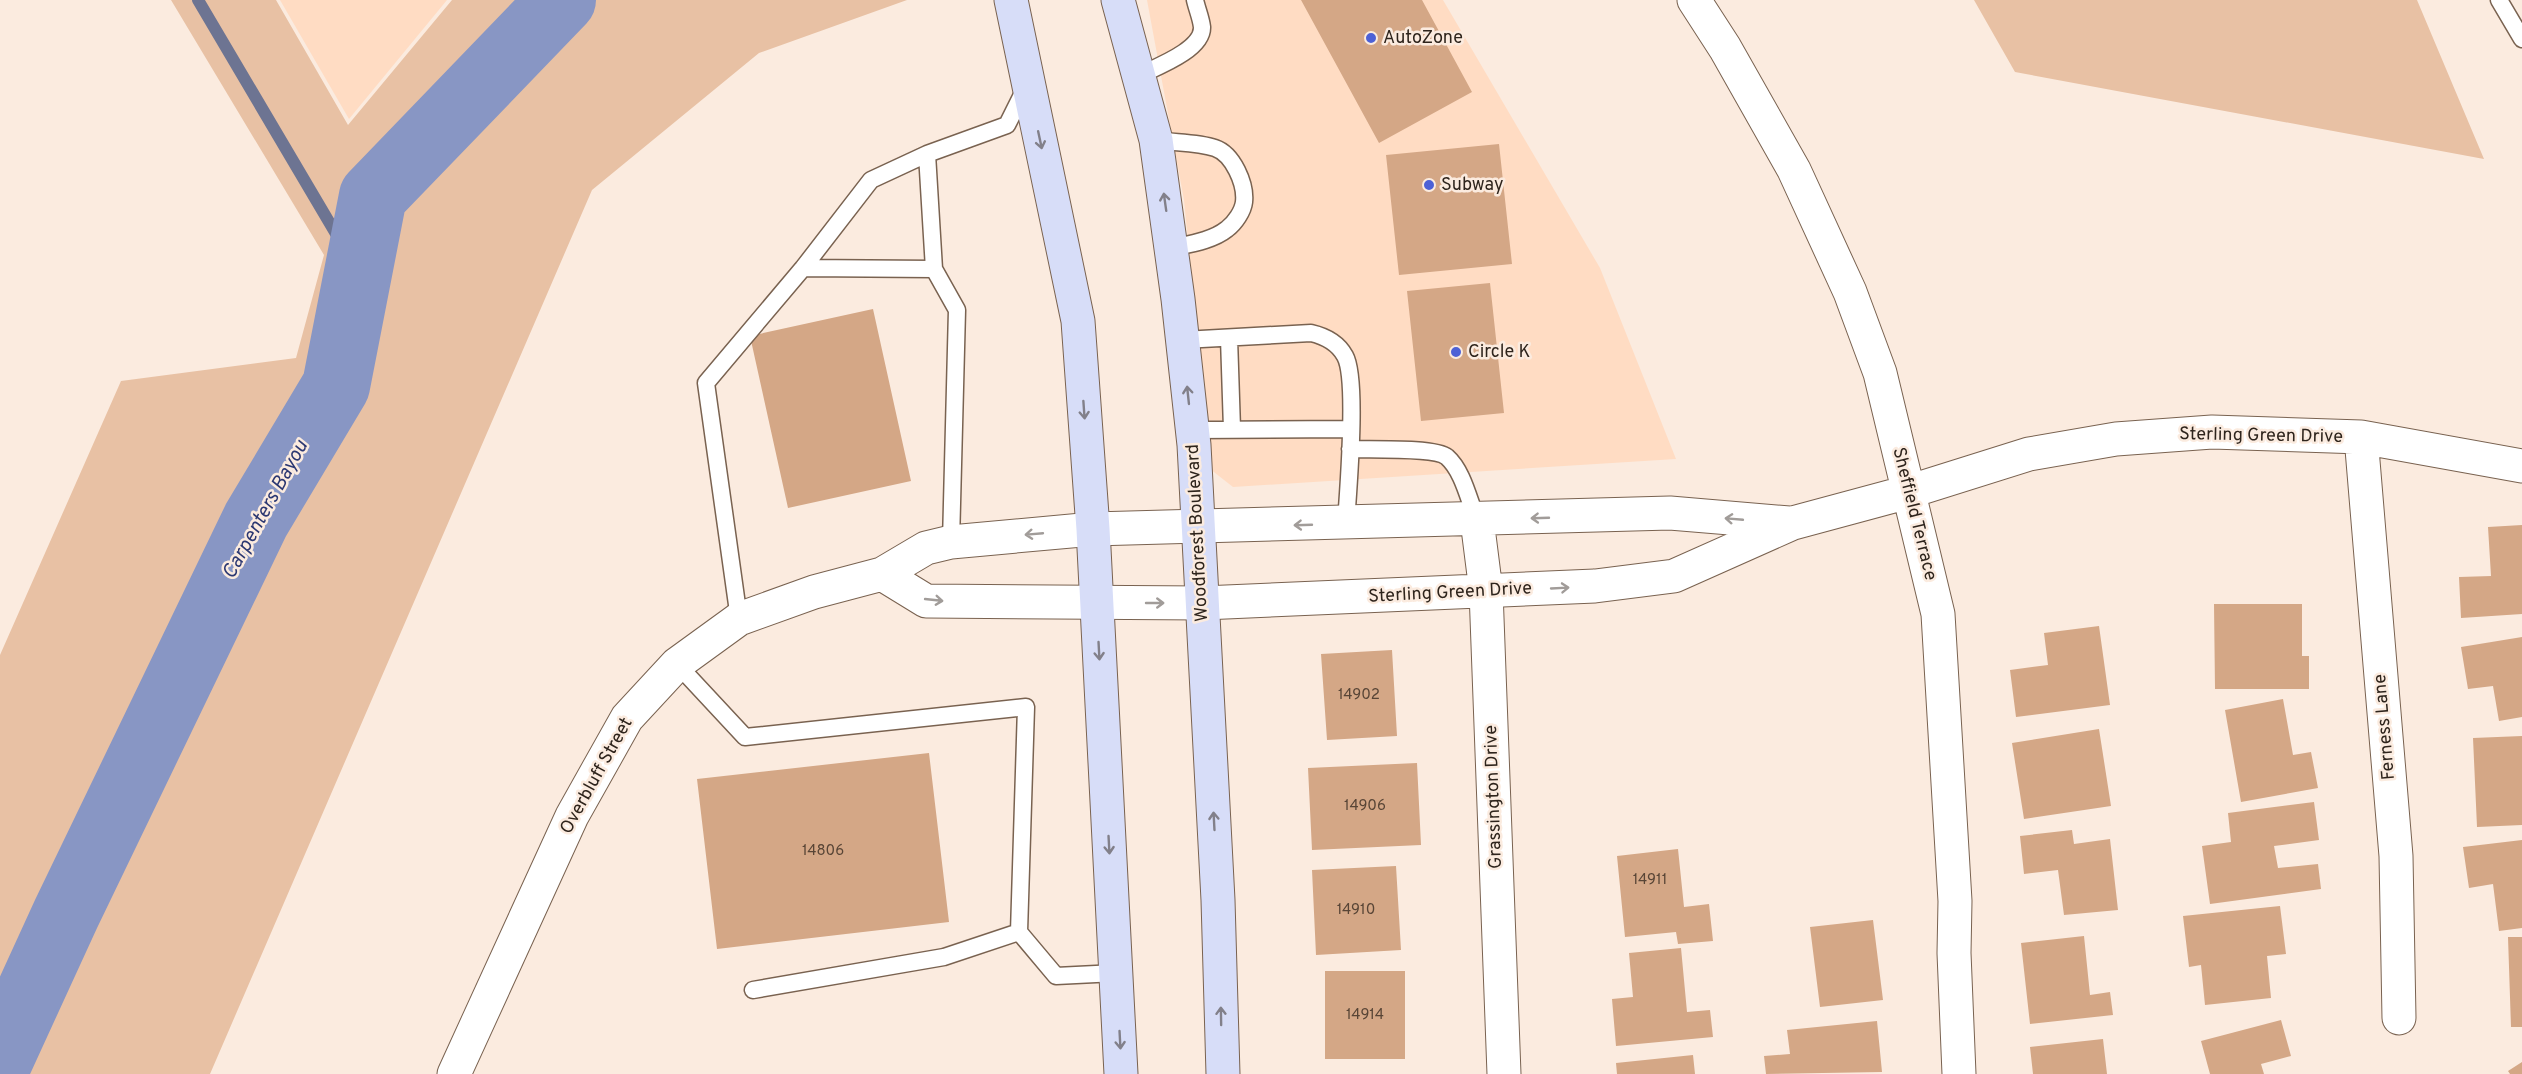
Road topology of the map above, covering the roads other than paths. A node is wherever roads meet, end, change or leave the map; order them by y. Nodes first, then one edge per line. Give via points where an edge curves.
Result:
1 (1011, 0) edge
2 (1118, 0) edge
3 (1195, 0) edge
4 (1694, 0) edge
5 (2499, 0) edge
6 (2522, 39) edge
7 (1138, 76) junction
8 (1028, 84) junction
9 (1156, 140) junction
10 (927, 154) junction
11 (1171, 248) junction
12 (803, 268) junction
13 (934, 270) junction
14 (1229, 338) junction
15 (1183, 340) junction
16 (1232, 429) junction
17 (1351, 429) junction
18 (1192, 430) junction
19 (2361, 437) junction
20 (1350, 449) junction
21 (2522, 466) edge
22 (1908, 492) junction
23 (1477, 520) junction
24 (1347, 523) junction
25 (1792, 523) junction
26 (1198, 528) junction
27 (1093, 529) junction
28 (951, 542) junction
29 (882, 574) junction
30 (1486, 591) junction
31 (1096, 603) junction
32 (1203, 603) junction
33 (738, 619) junction
34 (677, 664) junction
35 (1019, 932) junction
36 (1116, 972) junction
37 (753, 990) dead end
38 (2399, 1018) dead end
39 (454, 1074) edge
40 (1122, 1074) edge
41 (1222, 1074) edge
42 (1504, 1074) edge
43 (1959, 1074) edge

1 - 8 main road
2 - 7 main road, Woodforest Boulevard
3 - 7 lane via 1202,28 1200,40
4 - 22 street, Sheffield Terrace via 1794,170 1850,292 1880,373
5 - 6 lane
7 - 9 main road, Woodforest Boulevard
8 - 10 lane via 1007,126
8 -> 27 main road via 1078,321
11 -> 9 main road, Woodforest Boulevard
9 - 11 lane via 1215,148 1226,154 1242,186 1244,202 1227,229
10 - 12 lane via 871,180
10 - 13 lane
11 - 15 main road, Woodforest Boulevard
12 - 13 lane
12 - 33 lane via 706,383
13 - 28 lane via 957,310
14 - 15 lane
14 - 16 lane
14 - 17 lane via 1311,333 1335,345 1345,356 1349,371
18 -> 15 main road, Woodforest Boulevard
16 - 17 lane
16 - 18 lane
17 - 20 lane
18 - 26 main road, Woodforest Boulevard
19 - 21 street, Sterling Green Drive
19 - 22 street, Sterling Green Drive via 2212,432 2116,439 2029,454
19 - 38 street, Ferness Lane via 2396,856
20 - 23 lane via 1431,451 1447,456 1458,471
20 - 24 lane
22 - 25 street, Sterling Green Drive
22 - 43 street, Sheffield Terrace via 1938,614 1955,901
23 - 24 street, Sterling Green Drive
25 -> 23 street, Sterling Green Drive via 1670,513
23 - 30 street, Grassington Drive
24 -> 26 street, Sterling Green Drive
30 -> 25 street, Sterling Green Drive via 1595,586 1674,576
26 - 27 street, Sterling Green Drive
26 - 32 main road, Woodforest Boulevard
27 -> 28 street, Overbluff Street
27 - 31 main road
28 - 29 street, Overbluff Street via 926,548
29 -> 31 street via 926,601
29 - 33 street, Overbluff Street via 814,592
30 - 32 street, Sterling Green Drive
30 - 42 street, Grassington Drive
31 -> 32 street, Sterling Green Drive
31 -> 36 main road
41 -> 32 main road, Woodforest Boulevard via 1218,900
33 - 34 street, Overbluff Street
34 - 35 lane via 746,737 1026,706
34 - 39 street, Overbluff Street via 627,718 572,816
35 - 36 lane via 1056,976
35 - 37 lane via 944,957
36 -> 40 main road

